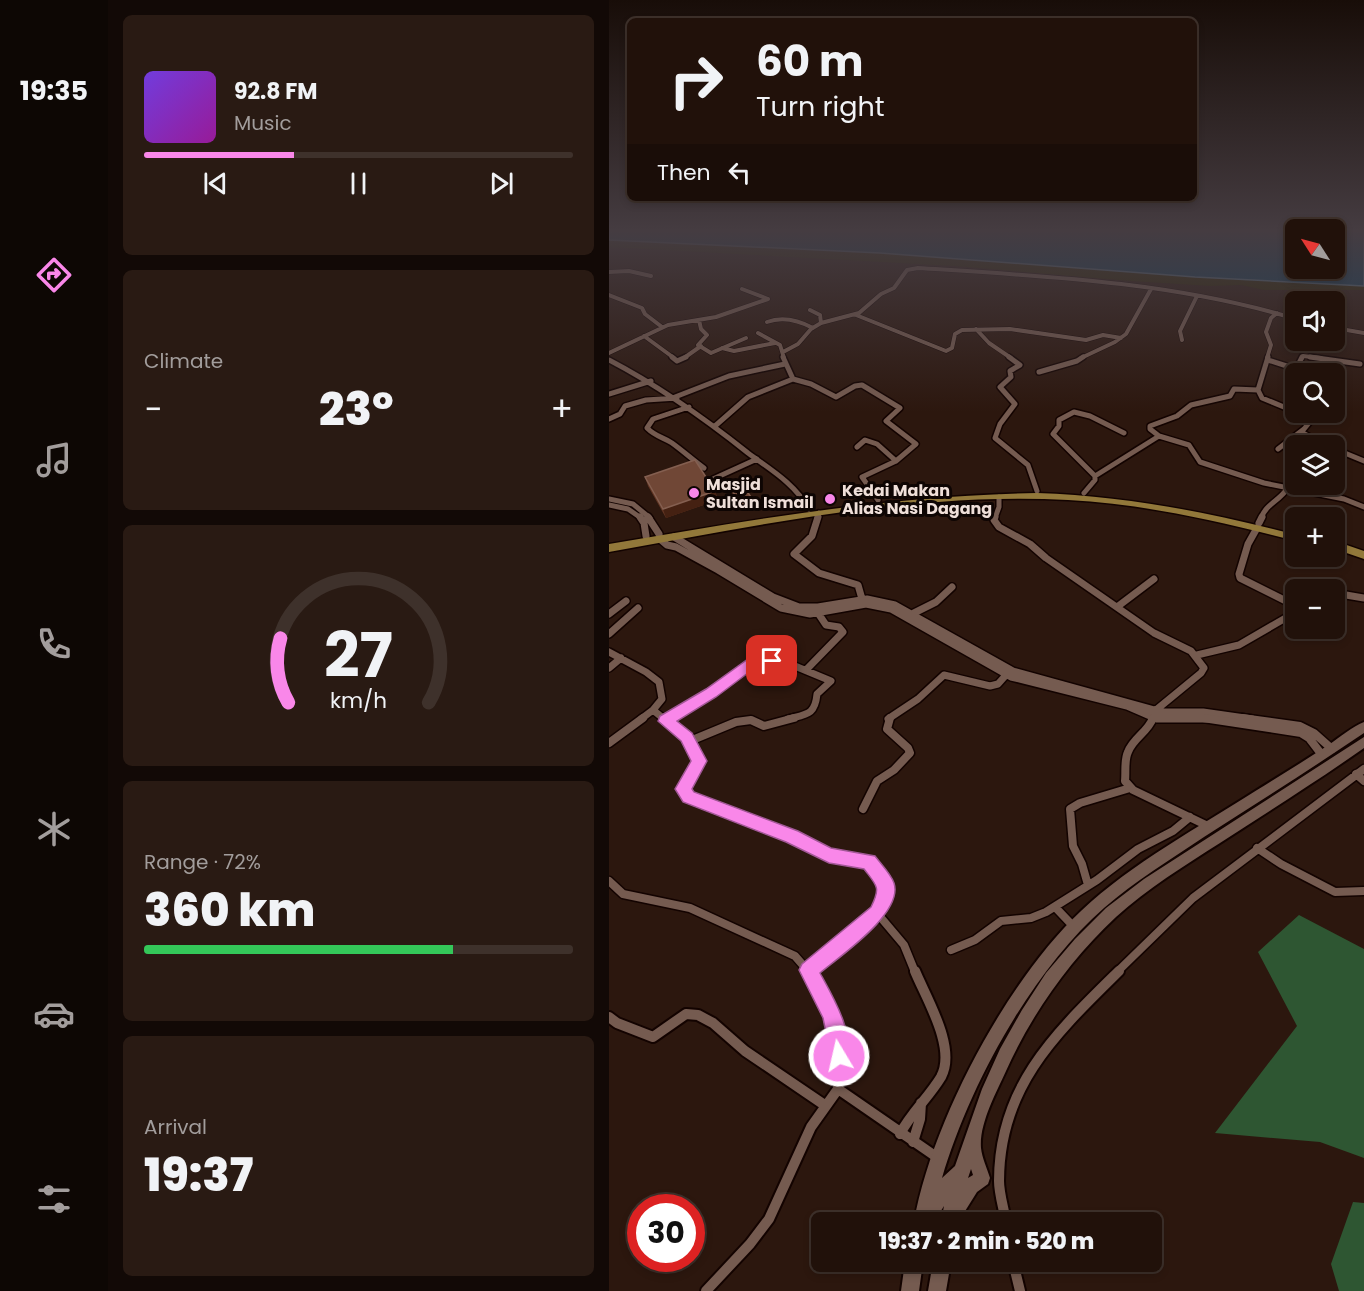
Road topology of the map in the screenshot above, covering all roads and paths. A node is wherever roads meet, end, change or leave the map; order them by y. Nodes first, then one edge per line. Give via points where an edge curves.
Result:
1 (748, 291) edge
2 (887, 291) edge
3 (1150, 291) edge
4 (1166, 291) edge
5 (609, 295) edge
6 (1197, 296) junction
7 (810, 310) dead end
8 (1277, 312) junction
9 (856, 315) junction
10 (1285, 315) edge
11 (699, 320) junction
12 (767, 322) dead end
13 (821, 323) junction
14 (662, 327) junction
15 (813, 328) junction
16 (976, 329) junction
17 (997, 329) junction
18 (1345, 330) edge
19 (758, 333) dead end
20 (1364, 333) edge
21 (644, 336) junction
22 (984, 337) junction
23 (746, 338) dead end
24 (1121, 338) junction
25 (1182, 340) dead end
26 (777, 343) junction
27 (701, 346) junction
28 (723, 348) junction
29 (609, 352) edge
30 (783, 352) junction
31 (609, 360) edge
32 (1268, 360) junction
33 (785, 364) junction
34 (1360, 364) dead end
35 (1039, 372) dead end
36 (793, 379) junction
37 (651, 381) junction
38 (1259, 390) junction
39 (609, 394) edge
40 (675, 396) junction
41 (690, 407) junction
42 (1285, 407) edge
43 (609, 419) edge
44 (1309, 423) edge
45 (715, 426) junction
46 (1124, 432) dead end
47 (1301, 432) junction
48 (1306, 435) edge
49 (1159, 436) junction
50 (857, 447) dead end
51 (1278, 449) dead end
52 (1345, 453) edge
53 (757, 459) junction
54 (896, 461) junction
55 (1364, 461) edge
56 (704, 468) dead end
57 (1095, 476) junction
58 (713, 479) dead end
59 (1285, 488) edge
60 (1037, 491) junction
61 (1285, 492) edge
62 (1085, 493) junction
63 (1321, 495) edge
64 (999, 497) junction
65 (609, 500) edge
66 (878, 500) junction
67 (609, 505) edge
68 (1364, 507) edge
69 (814, 511) junction
70 (1258, 525) junction
71 (1285, 531) edge
72 (1285, 534) edge
73 (646, 536) junction
74 (660, 536) junction
75 (675, 537) junction
76 (609, 542) edge
77 (609, 548) edge
78 (1345, 548) edge
79 (1345, 553) edge
80 (1364, 555) edge
81 (1364, 560) edge
82 (1154, 579) dead end
83 (952, 587) dead end
84 (1345, 595) edge
85 (1364, 598) edge
86 (862, 599) junction
87 (1125, 599) junction
88 (1107, 600) junction
89 (1285, 600) edge
90 (626, 601) dead end
91 (1117, 607) junction
92 (638, 608) dead end
93 (818, 613) junction
94 (609, 614) edge
95 (912, 614) junction
96 (1285, 618) edge
97 (609, 634) edge
98 (609, 652) edge
99 (1197, 655) junction
100 (621, 658) junction
101 (609, 668) edge
102 (806, 670) junction
103 (1007, 675) junction
104 (653, 710) junction
105 (1154, 714) junction
106 (666, 721) junction
107 (1364, 727) edge
108 (690, 741) junction
109 (1364, 742) edge
110 (609, 743) edge
111 (1327, 752) junction
112 (1360, 772) edge
113 (1364, 781) edge
114 (1130, 788) junction
115 (863, 808) dead end
116 (1189, 817) junction
117 (1210, 827) junction
118 (1257, 848) junction
119 (609, 881) edge
120 (1088, 885) junction
121 (1364, 891) edge
122 (1055, 906) junction
123 (877, 913) junction
124 (1074, 927) junction
125 (951, 950) dead end
126 (808, 970) junction
127 (609, 1017) edge
128 (838, 1089) junction
129 (921, 1103) junction
130 (826, 1106) junction
131 (900, 1134) junction
132 (972, 1136) junction
133 (913, 1142) junction
134 (938, 1158) junction
135 (960, 1172) junction
136 (982, 1178) junction
137 (999, 1183) junction
138 (925, 1212) edge
139 (932, 1212) edge
140 (951, 1212) edge
141 (955, 1212) edge
142 (1004, 1212) edge
143 (913, 1272) edge
144 (940, 1272) edge
145 (1016, 1272) edge
146 (706, 1291) edge
147 (910, 1291) edge
148 (937, 1291) edge
149 (1020, 1291) edge

1 - 11 street via 768,299
2 - 9 street
3 - 24 street
4 - 6 street
5 - 14 street via 642,308
6 - 8 street
6 - 25 street via 1180,331
7 - 13 street via 820,315
8 - 10 street
8 - 32 street via 1266,332 1271,343
9 - 13 street
9 - 16 street via 946,351 952,348 957,332
11 - 14 street
11 - 27 street via 707,335 698,343
12 - 15 street via 794,319
13 - 15 street
14 - 21 street
15 - 30 street
16 - 17 street
16 - 22 street
17 - 22 street
17 - 24 street via 1086,340 1103,335
18 - 20 street
19 - 26 street
21 - 27 street via 677,361
21 - 29 street
22 - 60 street via 1020,365 1010,371 1010,378 1000,387 1015,404 995,438 1031,468
23 - 28 street
24 - 35 street via 1077,361
26 - 28 street via 734,351
26 - 30 street
27 - 28 street via 711,353
30 - 33 street
31 - 37 street
32 - 34 street via 1296,369 1303,356
32 - 38 street
33 - 36 street
33 - 40 street via 760,368
36 - 45 street via 748,397
36 - 54 street via 834,397 862,386 900,408 886,421 916,444
37 - 39 street
37 - 40 street
38 - 42 street via 1262,398
38 - 49 street via 1236,388 1228,397 1191,405 1177,416 1150,426
40 - 41 street
40 - 43 street via 624,406 620,414
41 - 45 street
41 - 56 street via 653,419 647,428 656,438 672,443
44 - 47 street
45 - 53 street
46 - 57 street via 1091,416 1072,412 1059,420 1053,434
47 - 48 street
47 - 51 street
49 - 57 street
49 - 59 street via 1189,444 1202,464
50 - 54 street via 865,440 875,443
52 - 55 street
53 - 58 street
53 - 69 street via 801,493
54 - 66 street via 862,477
57 - 62 street
60 - 62 highway
60 - 66 highway
61 - 70 street via 1265,508
62 - 70 highway via 1183,505
63 - 68 street
64 - 69 highway
64 - 70 highway via 1065,497 1151,505
64 - 88 street via 996,524 1031,544
65 - 74 street via 624,500 647,513
66 - 69 highway
67 - 73 street via 621,506 639,516
69 - 74 highway
69 - 75 highway
69 - 86 street via 812,536 794,554 819,573 858,585
70 - 71 highway
70 - 72 highway
70 - 89 street via 1248,544 1240,578
73 - 74 highway
73 - 76 highway
74 - 75 highway
74 - 77 highway
74 - 93 street via 667,545 781,608
75 - 86 street via 773,597 799,607 818,608
78 - 80 highway
79 - 81 highway
82 - 87 street
83 - 95 street via 936,602
84 - 85 street
86 - 95 street via 895,604
87 - 88 street
87 - 91 street
88 - 91 street
90 - 94 street
91 - 99 street via 1154,633
92 - 97 street
93 - 102 street via 826,625 839,627 843,632
93 - 103 street via 866,604 891,609
95 - 105 street via 1013,671 1121,699
96 - 99 street via 1239,645
98 - 100 street
99 - 105 street via 1203,664 1201,673
100 - 101 street
100 - 104 street via 659,682 662,699
102 - 106 street via 781,662 753,662
102 - 108 street via 831,681 817,694 816,706 810,713 764,726 745,721
103 - 105 street
103 - 115 street via 990,686 944,675 888,719 887,729 910,753 877,781
104 - 106 street
104 - 110 street
105 - 111 street via 1301,733
105 - 114 street via 1149,728 1127,753 1125,781
106 - 108 street
107 - 111 main road
108 - 123 street via 699,761 683,789 688,797 829,855 874,865 888,889
109 - 132 main road via 1154,878 1090,934 1051,980 1010,1046
111 - 117 main road
112 - 113 street
112 - 118 street
114 - 116 street
114 - 120 street via 1070,809 1073,846
116 - 117 street
116 - 120 street
117 - 124 main road via 1116,890
118 - 121 street via 1335,892
118 - 137 street via 1185,905 1085,1004 1038,1057 1009,1110
119 - 126 street via 631,897 690,908 722,921 795,956
120 - 122 street
122 - 124 street
122 - 125 street via 1031,918 1001,921 975,940
123 - 126 street
123 - 129 street via 904,945 943,1031 942,1075
124 - 134 main road via 1026,988 982,1060
126 - 128 street via 833,1016 841,1066
127 - 130 street via 653,1036 686,1014 698,1015
128 - 130 street
128 - 131 street
129 - 131 street
129 - 133 street
130 - 146 street via 811,1127 769,1219
131 - 133 street
132 - 135 main road
132 - 136 main road
133 - 134 street
134 - 138 main road
135 - 136 street
135 - 139 main road via 943,1190
135 - 140 main road
136 - 137 street
136 - 141 main road via 971,1185
137 - 142 street
143 - 147 main road
144 - 148 main road
145 - 149 street

